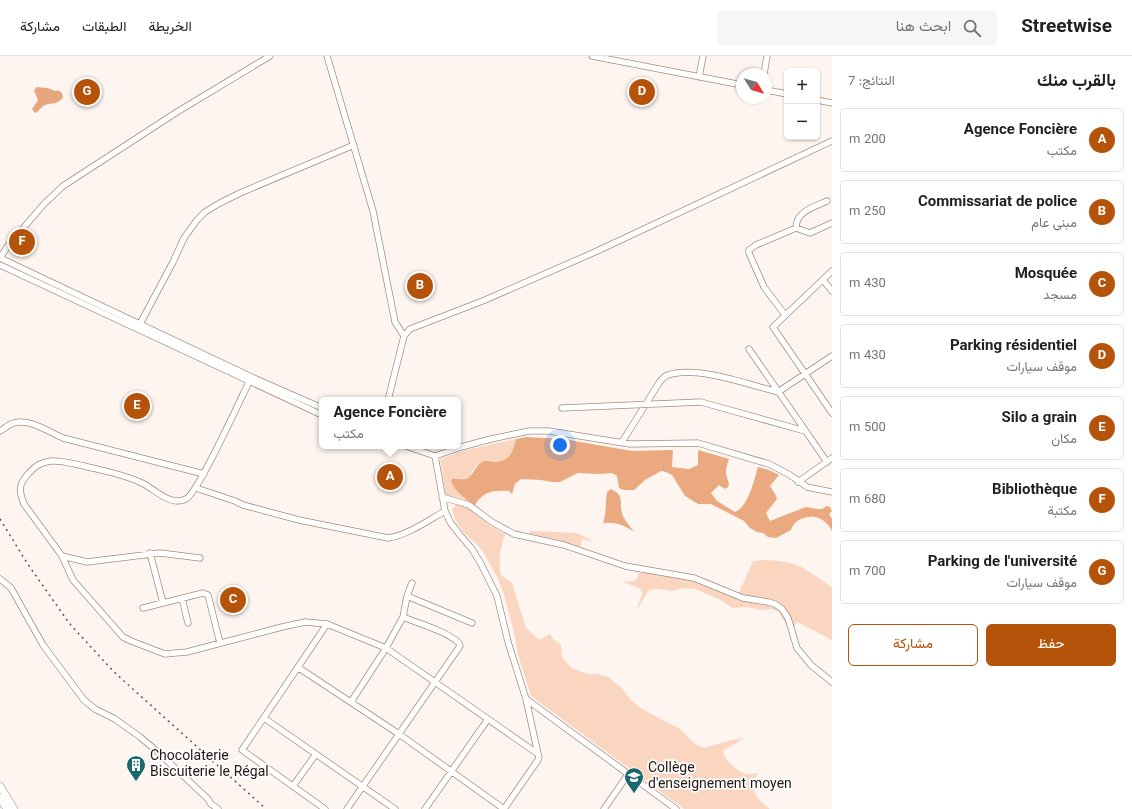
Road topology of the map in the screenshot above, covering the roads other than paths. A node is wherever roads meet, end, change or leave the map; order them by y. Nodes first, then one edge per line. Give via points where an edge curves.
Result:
1 (270, 56) edge
2 (327, 56) edge
3 (592, 56) edge
4 (703, 56) edge
5 (767, 56) edge
6 (765, 68) edge
7 (699, 77) junction
8 (736, 84) edge
9 (772, 91) edge
10 (784, 93) edge
11 (820, 101) edge
12 (832, 103) edge
13 (832, 141) edge
14 (354, 145) junction
15 (827, 201) dead end
16 (832, 223) edge
17 (796, 228) junction
18 (0, 258) edge
19 (0, 265) edge
20 (832, 271) edge
21 (823, 280) junction
22 (832, 291) edge
23 (785, 315) junction
24 (140, 324) junction
25 (404, 336) junction
26 (749, 349) dead end
27 (832, 356) edge
28 (806, 373) junction
29 (249, 382) junction
30 (778, 392) junction
31 (389, 397) edge
32 (646, 405) junction
33 (319, 407) edge
34 (562, 408) dead end
35 (832, 413) edge
36 (319, 414) edge
37 (0, 431) edge
38 (805, 431) junction
39 (622, 442) junction
40 (461, 447) edge
41 (415, 449) edge
42 (454, 449) edge
43 (435, 456) junction
44 (829, 460) edge
45 (204, 474) junction
46 (798, 482) junction
47 (196, 488) junction
48 (832, 492) edge
49 (442, 497) junction
50 (445, 511) junction
51 (150, 553) junction
52 (62, 556) junction
53 (200, 558) dead end
54 (0, 579) edge
55 (412, 583) dead end
56 (406, 596) junction
57 (182, 598) junction
58 (163, 603) junction
59 (143, 608) dead end
60 (403, 617) junction
61 (188, 623) dead end
62 (472, 623) dead end
63 (328, 624) junction
64 (220, 642) junction
65 (386, 648) junction
66 (299, 668) junction
67 (435, 681) junction
68 (832, 682) edge
69 (526, 699) junction
70 (351, 702) junction
71 (264, 718) junction
72 (488, 719) junction
73 (399, 734) junction
74 (316, 754) junction
75 (538, 754) junction
76 (452, 771) junction
77 (629, 773) junction
78 (0, 786) edge
79 (293, 786) junction
80 (362, 786) junction
81 (0, 798) edge
82 (7, 809) edge
83 (14, 809) edge
84 (218, 809) edge
85 (325, 809) edge
86 (346, 809) edge
87 (395, 809) edge
88 (425, 809) edge
89 (504, 809) edge
90 (604, 809) edge
91 (676, 809) edge

1 - 18 street via 177,112 63,186 44,204
2 - 14 street
3 - 7 street
4 - 7 street
5 - 6 street
7 - 8 street
9 - 10 street
11 - 12 street
13 - 25 street via 582,258 486,300 417,326
14 - 24 street via 240,193 205,212 184,238 174,262
14 - 25 street via 373,211 395,322
15 - 17 street via 802,213 797,220
16 - 17 street via 810,233
17 - 23 street via 749,250 764,287
18 - 24 street
19 - 29 street
20 - 21 street
21 - 22 street
21 - 23 street
23 - 28 street via 773,327
24 - 33 street
25 - 31 street
26 - 30 street
27 - 28 street
28 - 30 street
28 - 35 street
29 - 36 street
29 - 45 street
30 - 32 street via 702,373 684,373 663,377
30 - 38 street
32 - 34 street
32 - 38 street via 701,402
32 - 39 street
37 - 45 street via 13,423 31,423 63,438
38 - 44 street
39 - 40 street via 549,431 529,431
39 - 46 street via 698,443 769,464
41 - 43 street
42 - 43 street
43 - 49 street
44 - 46 street
45 - 47 street
46 - 48 street via 813,489
47 - 50 street via 243,505 299,520 388,538 408,532
47 - 52 street via 185,500 175,501 142,483 118,474 53,460 35,466 24,478 20,494 24,504
49 - 50 street
49 - 68 street via 469,505 514,534 564,545 625,566 694,578 743,598 775,604 788,618 797,648
50 - 69 street via 491,582
51 - 52 street via 87,562
51 - 53 street
51 - 58 street
52 - 64 street via 73,580 123,637 132,642 165,654 187,652
54 - 84 street via 11,588 42,645 84,700 140,737
55 - 56 street
56 - 60 street
56 - 62 street
57 - 58 street
57 - 61 street
57 - 64 street via 202,593 208,595
58 - 59 street
60 - 65 street
60 - 67 street via 445,634 459,643 460,646
63 - 64 street via 305,622
63 - 65 street
63 - 66 street
65 - 67 street
65 - 70 street
66 - 70 street
66 - 71 street
67 - 72 street
67 - 73 street
69 - 75 street
69 - 77 street
70 - 73 street
71 - 74 street
71 - 79 street via 242,750
72 - 75 street
72 - 76 street
73 - 76 street
73 - 80 street
74 - 79 street
74 - 80 street
75 - 89 street via 540,757
76 - 88 street
76 - 89 street
77 - 90 street
77 - 91 street
78 - 83 main road
79 - 85 street
80 - 86 street
80 - 87 street
81 - 82 main road

